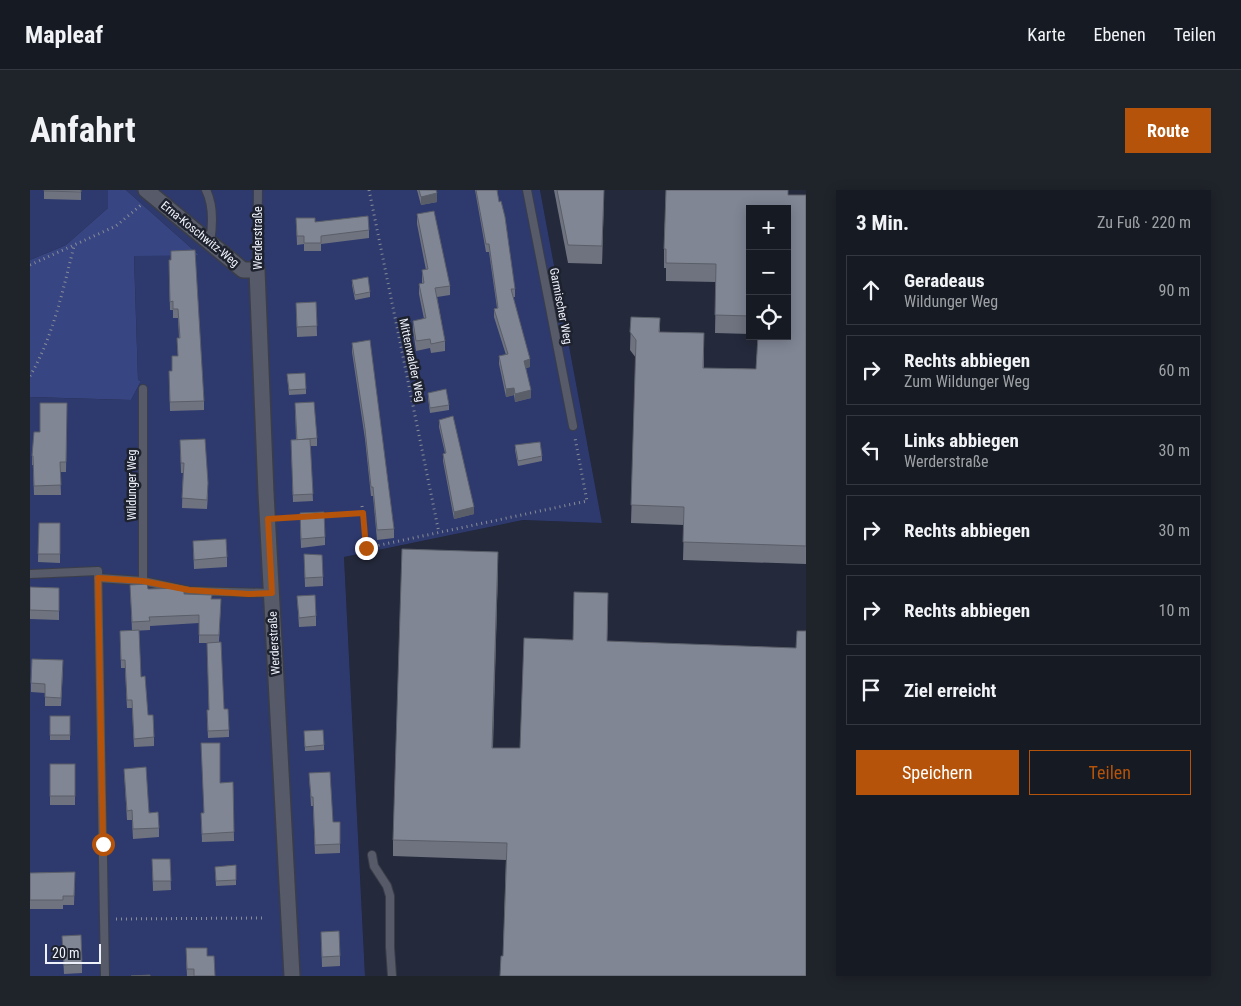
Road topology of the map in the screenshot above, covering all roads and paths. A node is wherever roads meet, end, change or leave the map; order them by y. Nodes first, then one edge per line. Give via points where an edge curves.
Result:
1 (206, 190) edge
2 (258, 190) edge
3 (368, 190) edge
4 (527, 190) edge
5 (149, 193) edge
6 (210, 242) junction
7 (74, 246) junction
8 (30, 265) edge
9 (257, 270) junction
10 (30, 376) edge
11 (143, 389) dead end
12 (573, 426) joint
13 (362, 506) dead end
14 (363, 513) junction
15 (315, 516) edge
16 (305, 517) edge
17 (268, 519) junction
18 (439, 533) junction
19 (30, 574) edge
20 (98, 575) junction
21 (143, 581) junction
22 (272, 593) junction
23 (372, 855) dead end
24 (265, 918) dead end
25 (105, 919) junction
26 (105, 976) edge
27 (292, 976) edge
28 (392, 976) edge

1 - 6 lane via 213,224
2 - 9 lane, Werderstraße
3 - 18 path, Mittenwalder Weg
4 - 12 lane, Garmischer Weg
5 - 6 street, Erna-Koschwitz-Weg
5 - 7 path via 116,226
6 - 9 street, Erna-Koschwitz-Weg via 243,270
7 - 8 path
7 - 10 path via 42,358
9 - 17 street, Werderstraße
11 - 21 lane, Wildunger Weg
12 - 18 path via 587,501
13 - 14 path
14 - 15 path
14 - 18 path via 366,548
16 - 17 path
17 - 22 street, Werderstraße
19 - 20 lane
20 - 21 lane
20 - 25 lane
21 - 22 lane via 189,590
22 - 27 street, Werderstraße
23 - 28 lane via 374,866 390,896
24 - 25 path
25 - 26 lane

